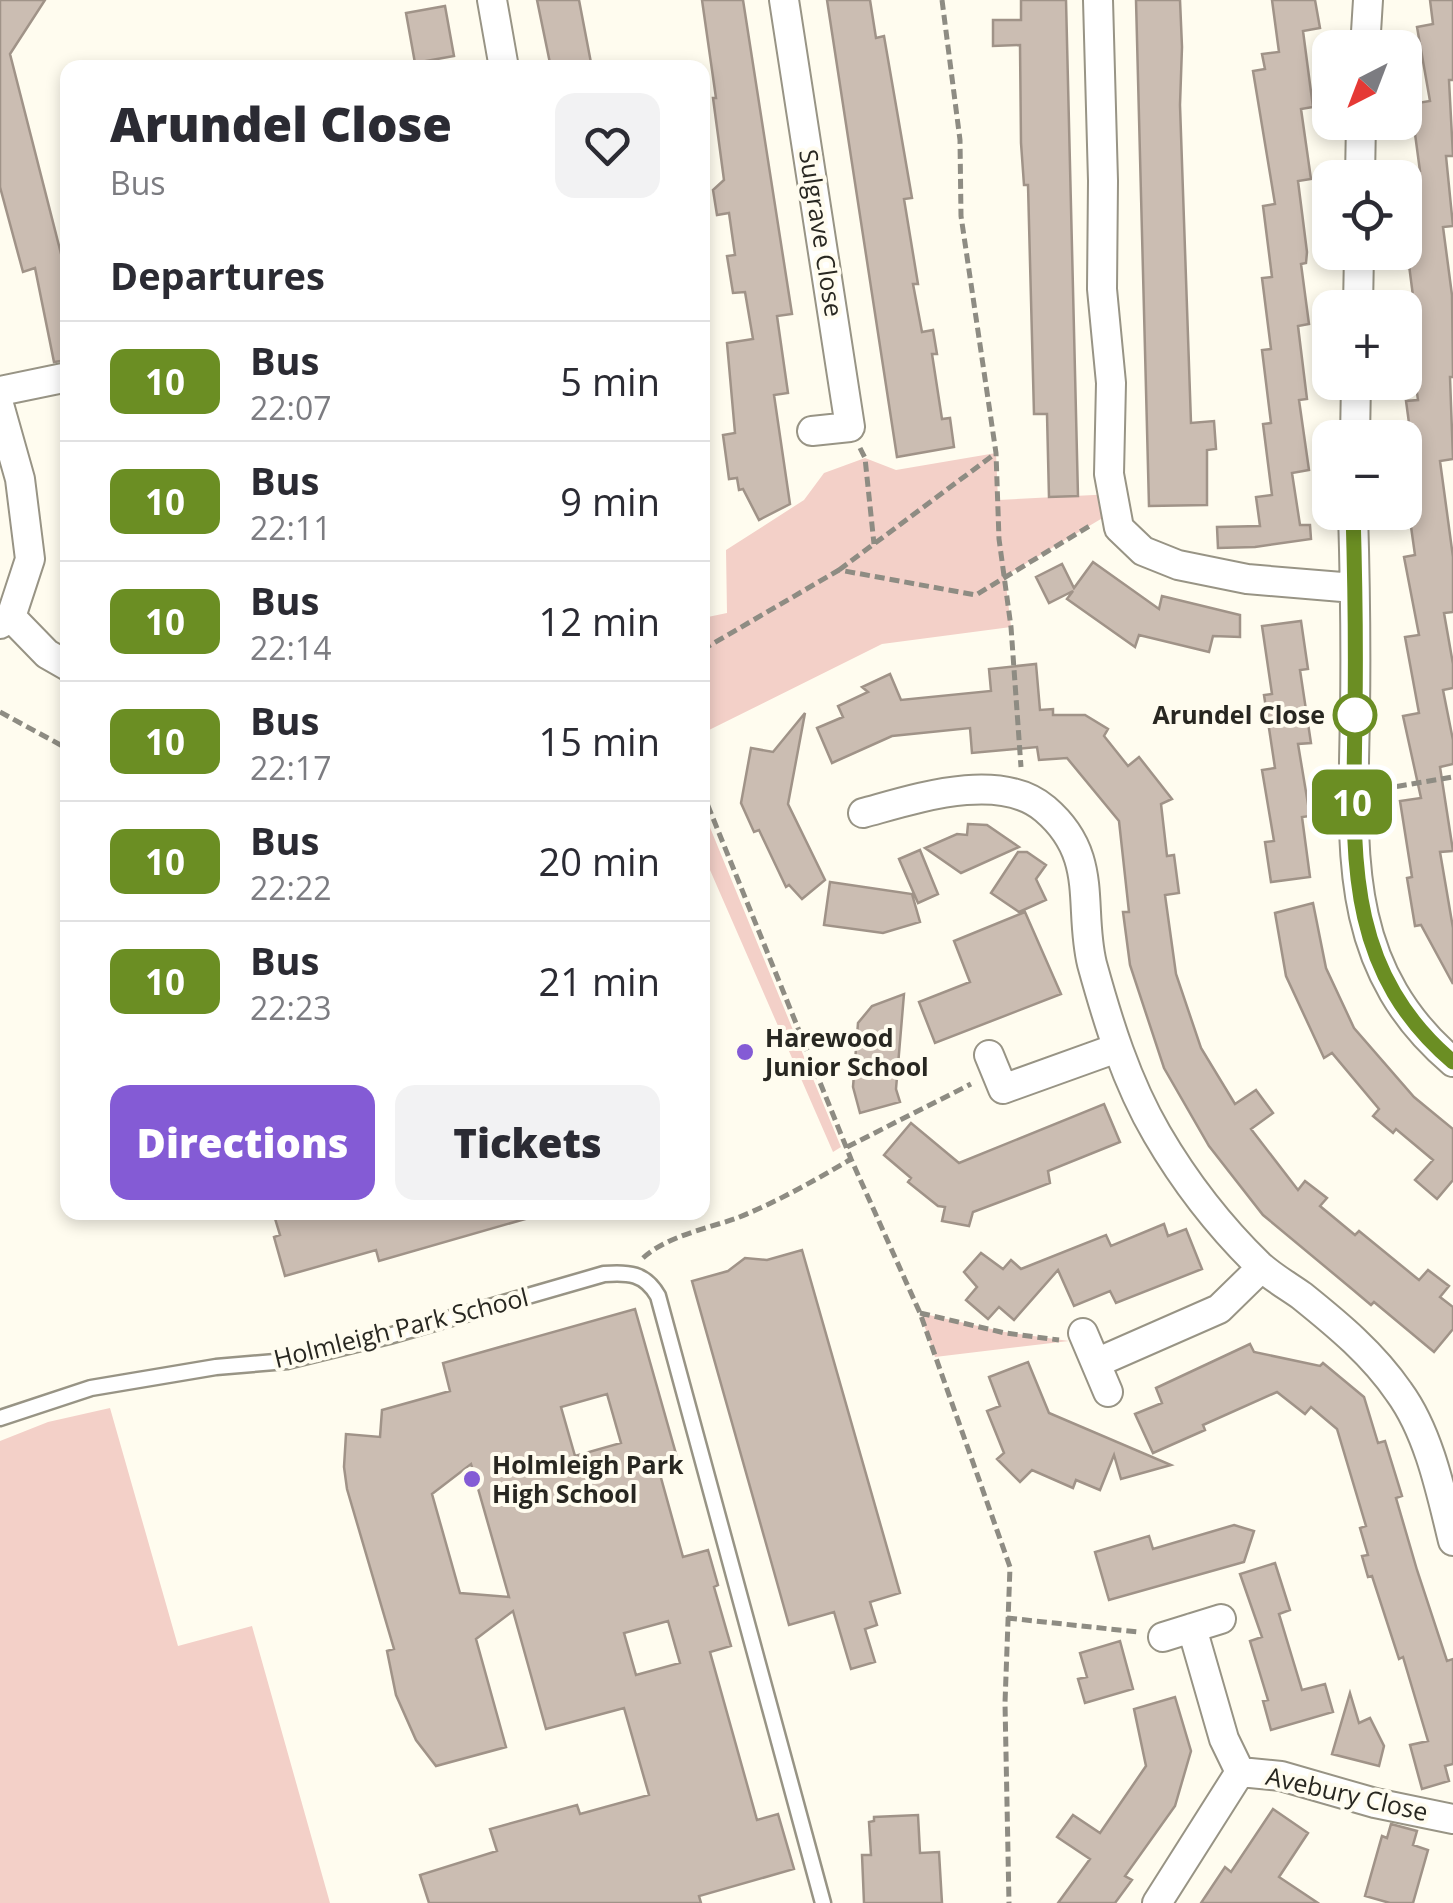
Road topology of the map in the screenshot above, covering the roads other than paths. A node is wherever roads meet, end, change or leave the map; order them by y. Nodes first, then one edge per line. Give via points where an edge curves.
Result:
1 (492, 0) edge
2 (784, 0) edge
3 (1098, 0) edge
4 (1368, 0) edge
5 (1366, 30) edge
6 (503, 60) edge
7 (60, 378) edge
8 (0, 391) edge
9 (0, 408) edge
10 (812, 431) dead end
11 (1354, 530) edge
12 (1354, 588) junction
13 (6, 620) edge
14 (60, 661) edge
15 (863, 813) dead end
16 (1116, 1048) junction
17 (1453, 1062) edge
18 (992, 1063) road end
19 (1262, 1268) junction
20 (1108, 1392) dead end
21 (0, 1418) edge
22 (1445, 1469) edge
23 (1453, 1541) edge
24 (1220, 1619) dead end
25 (1192, 1628) junction
26 (1153, 1634) road end
27 (1240, 1772) junction
28 (1453, 1820) edge
29 (823, 1903) edge
30 (1156, 1903) edge

1 - 6 street
2 - 10 street, Sulgrave Close via 850,428
3 - 12 street via 1108,474 1119,528 1143,552 1178,565
4 - 5 street
7 - 8 street
9 - 13 street via 20,479 30,559
11 - 12 street
12 - 17 street via 1353,849 1362,913 1382,975 1408,1016
13 - 14 street
15 - 16 street via 950,789 1024,794 1048,811 1074,845 1087,885 1091,958
16 - 18 street via 1003,1088
16 - 19 street via 1156,1132 1202,1204
19 - 20 street via 1219,1309 1088,1346
19 - 22 street via 1364,1347 1402,1394
21 - 29 lane, Holmleigh Park School via 91,1388 287,1360 389,1336 604,1274 641,1277 658,1296
22 - 23 street
24 - 25 street
25 - 26 street
25 - 27 street, Avebury Close
27 - 28 street, Avebury Close via 1281,1776
27 - 30 street, Avebury Close

